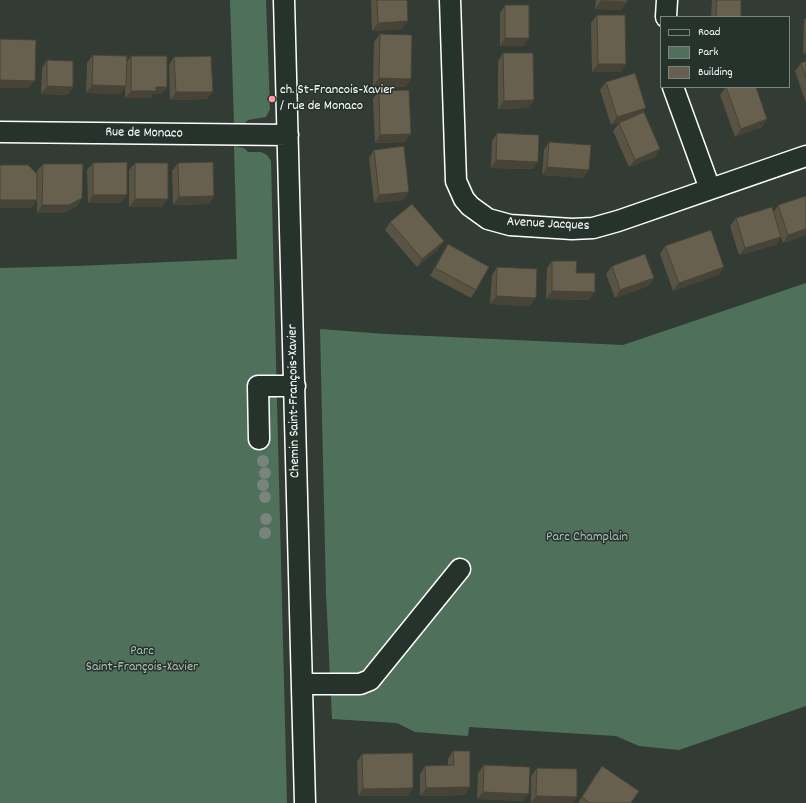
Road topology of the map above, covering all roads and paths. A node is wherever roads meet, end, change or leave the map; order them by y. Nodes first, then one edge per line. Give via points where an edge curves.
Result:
1 (284, 0) edge
2 (450, 0) edge
3 (667, 0) edge
4 (666, 16) edge
5 (673, 88) edge
6 (0, 132) edge
7 (288, 135) junction
8 (806, 156) edge
9 (710, 189) junction
10 (295, 386) junction
11 (259, 440) dead end
12 (460, 569) dead end
13 (302, 684) junction
14 (304, 803) edge

1 - 7 street, Chemin Saint-François-Xavier
2 - 9 street, Avenue Jacques via 456,181 464,199 480,214 498,223 510,225 593,228
3 - 4 street
5 - 9 street
6 - 7 street, Rue de Monaco
7 - 10 street, Chemin Saint-François-Xavier
8 - 9 street, Avenue Jacques
10 - 11 street via 258,386
10 - 13 street, Chemin Saint-François-Xavier
12 - 13 street via 370,680 360,684
13 - 14 street, Chemin Saint-François-Xavier

